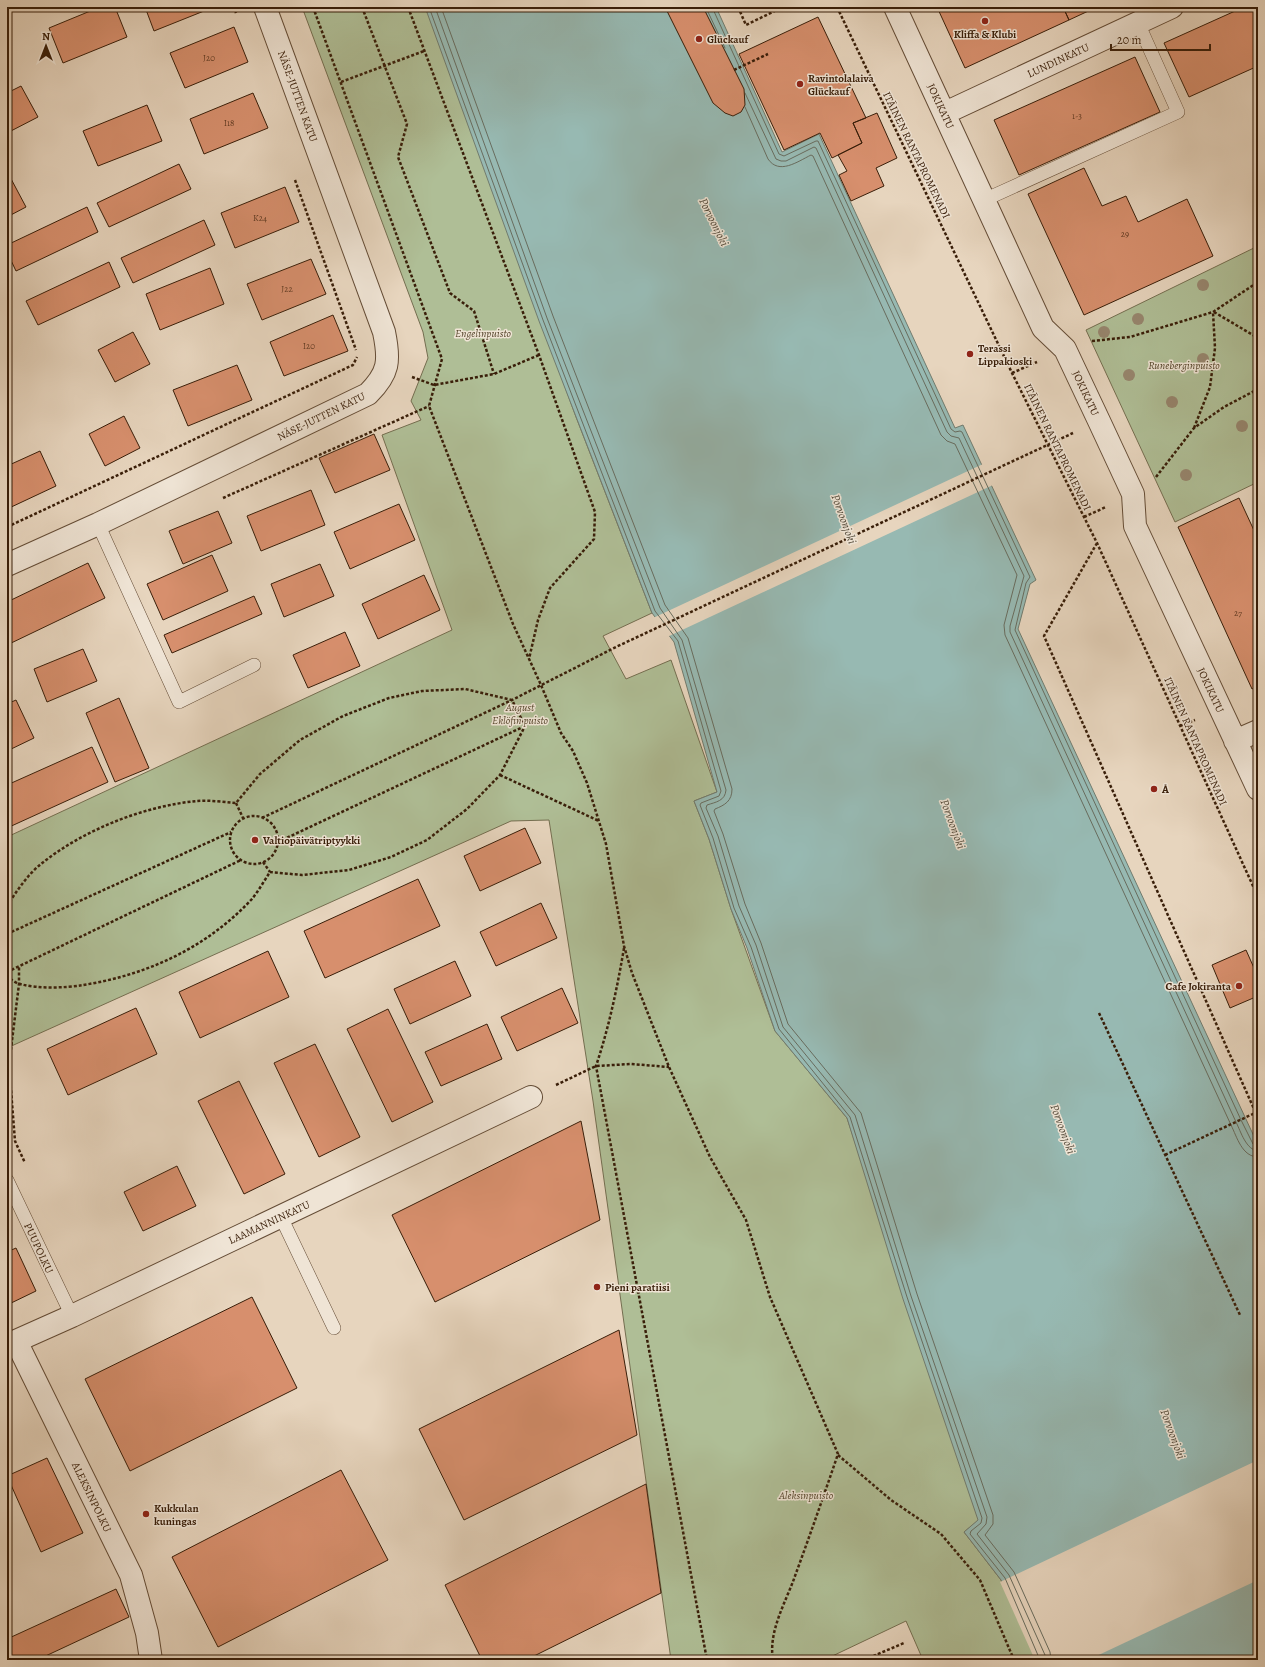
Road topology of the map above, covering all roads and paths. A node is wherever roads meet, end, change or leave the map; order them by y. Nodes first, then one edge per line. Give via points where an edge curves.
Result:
1 (265, 7) edge
2 (313, 7) edge
3 (362, 7) edge
4 (408, 7) edge
5 (738, 7) edge
6 (783, 7) edge
7 (837, 7) edge
8 (895, 7) edge
9 (1172, 7) edge
10 (1138, 23) junction
11 (424, 51) junction
12 (768, 54) dead end
13 (384, 66) junction
14 (734, 70) dead end
15 (341, 82) junction
16 (944, 113) junction
17 (984, 200) junction
18 (1258, 282) edge
19 (1213, 312) junction
20 (1258, 338) edge
21 (1066, 349) junction
22 (358, 355) dead end
23 (539, 355) junction
24 (494, 374) junction
25 (434, 385) junction
26 (1258, 389) edge
27 (1194, 428) junction
28 (1048, 445) junction
29 (1133, 494) junction
30 (98, 524) junction
31 (7, 527) edge
32 (1097, 543) junction
33 (7, 565) edge
34 (528, 660) junction
35 (254, 665) dead end
36 (541, 685) junction
37 (512, 700) junction
38 (525, 726) junction
39 (1258, 731) edge
40 (1235, 741) junction
41 (500, 775) junction
42 (1258, 790) edge
43 (236, 803) junction
44 (243, 818) junction
45 (262, 818) junction
46 (599, 821) junction
47 (231, 832) junction
48 (278, 842) junction
49 (241, 860) junction
50 (263, 862) junction
51 (270, 872) junction
52 (1258, 897) edge
53 (7, 906) edge
54 (7, 934) edge
55 (624, 946) junction
56 (19, 966) junction
57 (7, 972) edge
58 (7, 977) edge
59 (19, 984) junction
60 (1099, 1013) dead end
61 (7, 1061) edge
62 (9, 1065) junction
63 (596, 1066) junction
64 (670, 1068) junction
65 (531, 1097) joint
66 (1256, 1113) junction
67 (1258, 1118) edge
68 (1165, 1155) junction
69 (28, 1170) dead end
70 (7, 1180) edge
71 (281, 1217) junction
72 (1240, 1315) dead end
73 (72, 1316) junction
74 (334, 1328) dead end
75 (11, 1343) edge
76 (838, 1454) junction
77 (904, 1643) dead end
78 (151, 1660) edge
79 (707, 1660) edge
80 (773, 1660) edge
81 (864, 1660) edge
82 (1014, 1660) edge

1 - 30 street, NÄSE-JUTTEN KATU via 384,332 389,353 386,368 379,382 368,394
2 - 15 path
3 - 13 path
4 - 11 path
5 - 6 path via 746,25
7 - 28 path, ITÄINEN RANTAPROMENADI
8 - 16 street, JOKIKATU
9 - 10 street, LUNDINKATU
10 - 16 street, LUNDINKATU
10 - 17 lane via 1178,112
11 - 13 path
11 - 23 path
12 - 14 path
13 - 15 path
13 - 24 path via 407,124 398,157 450,293 474,310
15 - 25 path via 442,359
16 - 17 street, JOKIKATU
17 - 21 street, JOKIKATU via 1043,328
18 - 19 path
19 - 20 path
19 - 21 path via 1130,337 1082,342
19 - 27 path via 1216,348 1210,387
21 - 29 street, JOKIKATU
22 - 31 path via 353,365
23 - 24 path
23 - 34 path via 595,512 594,539 550,588 538,620
24 - 25 path
25 - 34 path via 429,406
26 - 27 path via 1224,407
27 - 29 path via 1149,487
28 - 32 path, ITÄINEN RANTAPROMENADI
28 - 36 path via 616,647
29 - 40 street, JOKIKATU via 1135,526
30 - 33 street, NÄSE-JUTTEN KATU
30 - 35 lane via 179,702
32 - 52 path, ITÄINEN RANTAPROMENADI
32 - 66 path via 1044,636
34 - 36 path
36 - 37 path
36 - 46 path via 561,733 573,750 588,783
37 - 38 path
37 - 43 path via 465,689 422,691 389,698 343,716 300,740 260,774
37 - 45 path
38 - 41 path
38 - 48 path
39 - 40 street
40 - 42 street, JOKIKATU
41 - 46 path
41 - 51 path via 466,809 427,840 391,857 349,870 302,875
43 - 44 path
43 - 53 path via 198,801 151,809 105,825 40,864
44 - 45 path
44 - 47 path
45 - 48 path via 274,827 278,834
46 - 55 path via 606,844
47 - 49 path via 231,848
47 - 54 path
48 - 50 path via 274,855
49 - 50 path via 248,864
49 - 56 path
50 - 51 path
51 - 59 path via 252,899 223,926 192,949 147,970 107,982 62,988
55 - 63 path via 606,1037
55 - 64 path via 632,973
56 - 57 path
56 - 59 path
58 - 59 path
59 - 62 path
60 - 68 path
61 - 62 path
62 - 69 path via 15,1141
63 - 64 path via 631,1064
63 - 65 path
63 - 79 path
64 - 76 path via 710,1157 746,1220 770,1297
65 - 71 street, LAAMANNINKATU
66 - 67 path
66 - 68 path
68 - 72 path
70 - 73 lane, PUUPOLKU
71 - 73 street, LAAMANNINKATU
71 - 74 lane
73 - 75 street, LAAMANNINKATU
75 - 78 street, ALEKSINPOLKU via 131,1574 147,1633
76 - 80 path via 777,1624 771,1649
76 - 82 path via 890,1500 941,1534 980,1580
77 - 81 path

